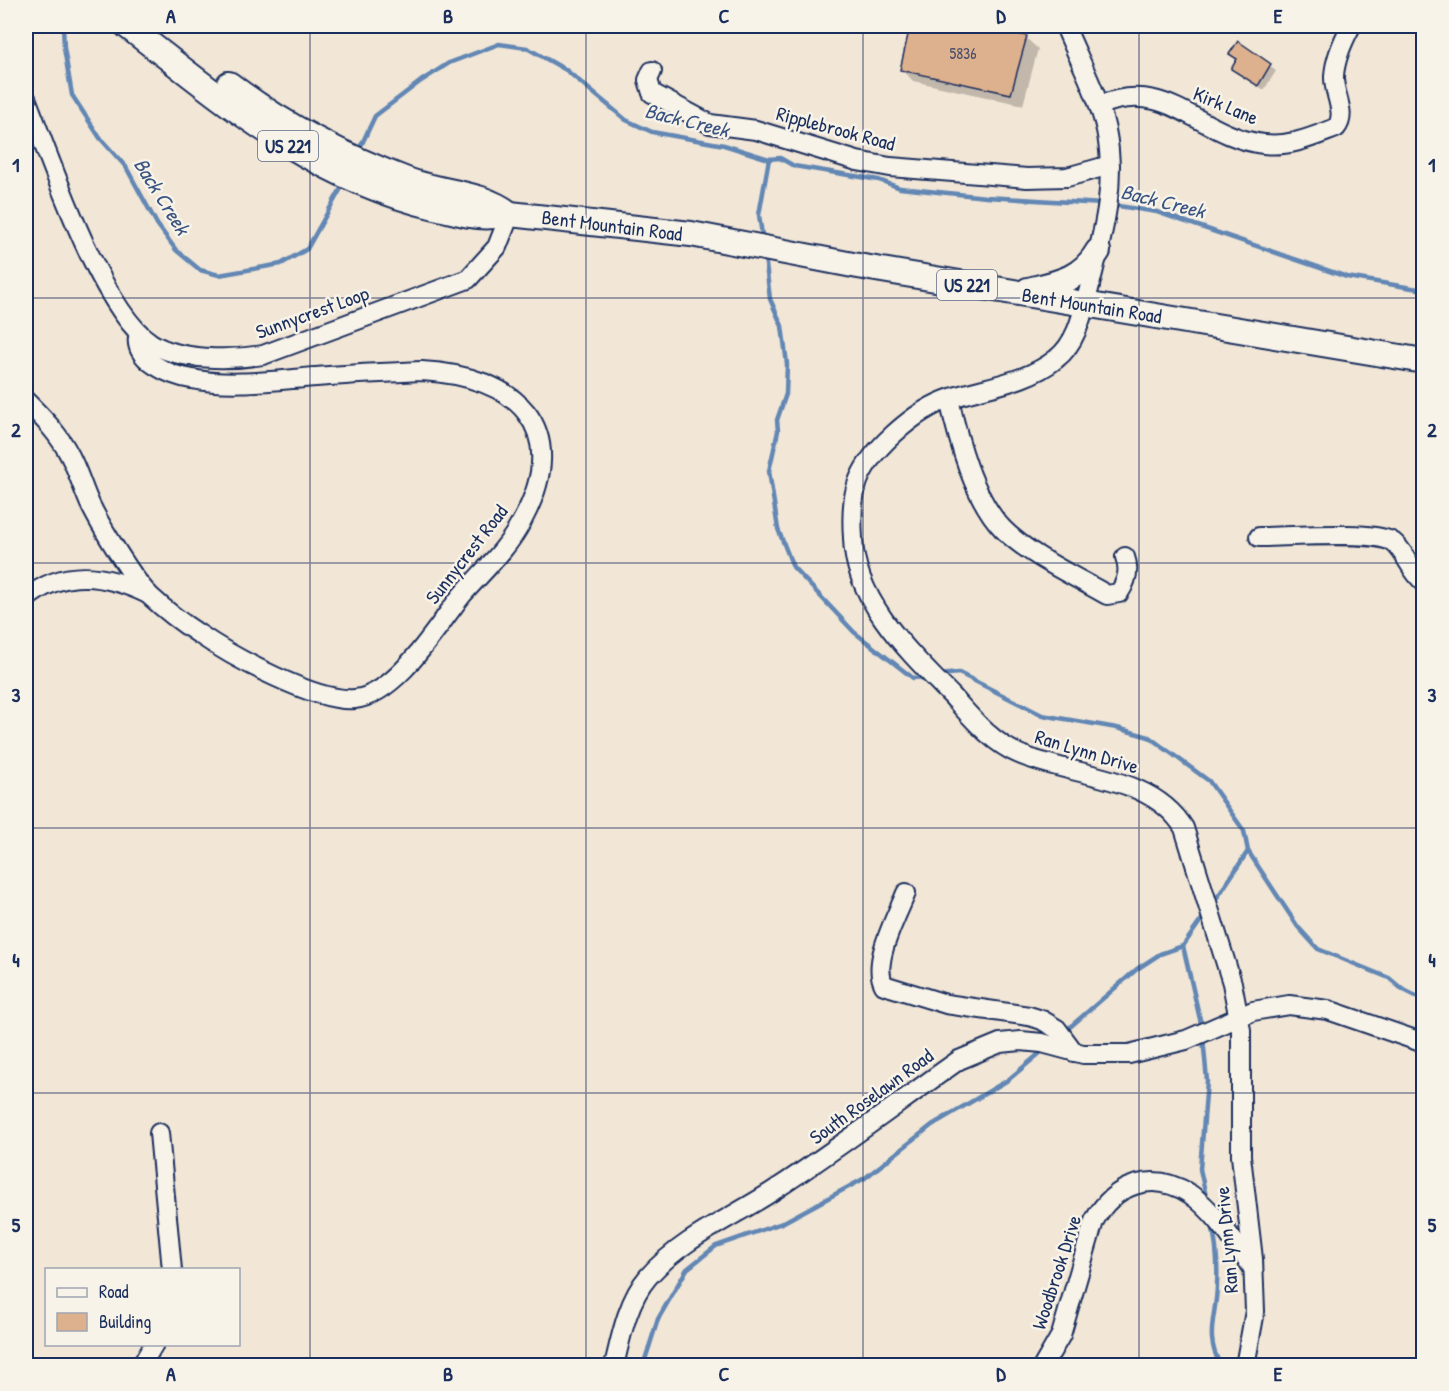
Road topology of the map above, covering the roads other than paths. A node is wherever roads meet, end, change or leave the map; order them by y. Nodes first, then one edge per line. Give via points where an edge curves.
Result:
1 (127, 26) edge
2 (153, 26) edge
3 (1065, 26) edge
4 (1351, 26) edge
5 (652, 71) dead end
6 (26, 98) edge
7 (1099, 106) junction
8 (1110, 165) junction
9 (479, 208) junction
10 (510, 213) junction
11 (1098, 251) junction
12 (1017, 293) junction
13 (1085, 304) junction
14 (139, 333) junction
15 (1424, 362) edge
16 (949, 399) junction
17 (26, 401) edge
18 (1259, 537) dead end
19 (1125, 556) dead end
20 (1424, 582) edge
21 (148, 594) junction
22 (26, 599) edge
23 (906, 893) dead end
24 (1238, 1017) junction
25 (1424, 1043) edge
26 (1074, 1052) junction
27 (159, 1133) dead end
28 (172, 1268) edge
29 (1254, 1270) junction
30 (153, 1346) edge
31 (141, 1365) edge
32 (614, 1365) edge
33 (1043, 1365) edge
34 (1245, 1365) edge

1 - 9 main road, Bent Mountain Road / US 221 via 258,127 319,164 396,197
2 - 9 main road, Bent Mountain Road / US 221 via 254,103 331,145
3 - 7 street, Ran Lynn Drive
4 - 7 street, Kirk Lane via 1334,77 1340,123 1297,142 1263,144 1245,140 1151,98 1118,98
5 - 8 street, Ripplebrook Road via 648,80 652,93 702,121 756,130 857,161 1027,178 1067,177
6 - 14 street, Sunnycrest Loop via 104,283
7 - 8 street, Ran Lynn Drive
8 - 11 street, Ran Lynn Drive via 1110,191
9 - 10 main road, Bent Mountain Road / US 221 via 494,201
10 - 12 main road, Bent Mountain Road / US 221 via 691,234
10 - 14 street, Sunnycrest Loop via 497,247 468,279 288,348 240,359 216,358 171,350 153,344
11 - 12 main road via 1076,276
11 - 13 street, Ran Lynn Drive
12 - 13 main road, Bent Mountain Road / US 221
13 - 15 main road, Bent Mountain Road / US 221
13 - 16 street, Ran Lynn Drive via 1071,345 1056,359 1039,370
14 - 21 street, Sunnycrest Road via 137,339 148,360 167,372 194,380 228,382 422,371 459,374 495,389 521,406 539,433 543,459 530,505 501,553 399,673 369,695 344,699 258,669 196,633
16 - 19 street via 963,456 991,514 1016,541 1107,595 1119,593 1125,584
16 - 24 street, Ran Lynn Drive via 907,423 877,451 860,476 855,489 852,540 865,585 886,622 920,663 1002,745 1044,764 1157,798 1177,817 1184,828 1232,983
17 - 21 street, Sunnycrest Road via 60,438 91,506
18 - 20 street via 1380,537 1400,549
21 - 22 street, Sunnycrest Road via 110,580 68,577 40,587
23 - 26 street via 882,956 879,972 884,985 946,1004 1042,1020 1057,1029
24 - 25 street, South Roselawn Road via 1275,1006 1306,1006
24 - 26 street, South Roselawn Road via 1214,1030 1156,1049 1101,1055
24 - 29 street, Ran Lynn Drive via 1242,1166
26 - 32 street, South Roselawn Road via 1021,1041 979,1050 959,1060 833,1152 708,1230 647,1278 630,1307
27 - 28 street
29 - 33 street, Woodbrook Drive via 1190,1194 1160,1182 1137,1182 1123,1188 1101,1208 1094,1221 1061,1335
29 - 34 street, Ran Lynn Drive via 1255,1311
30 - 31 street

